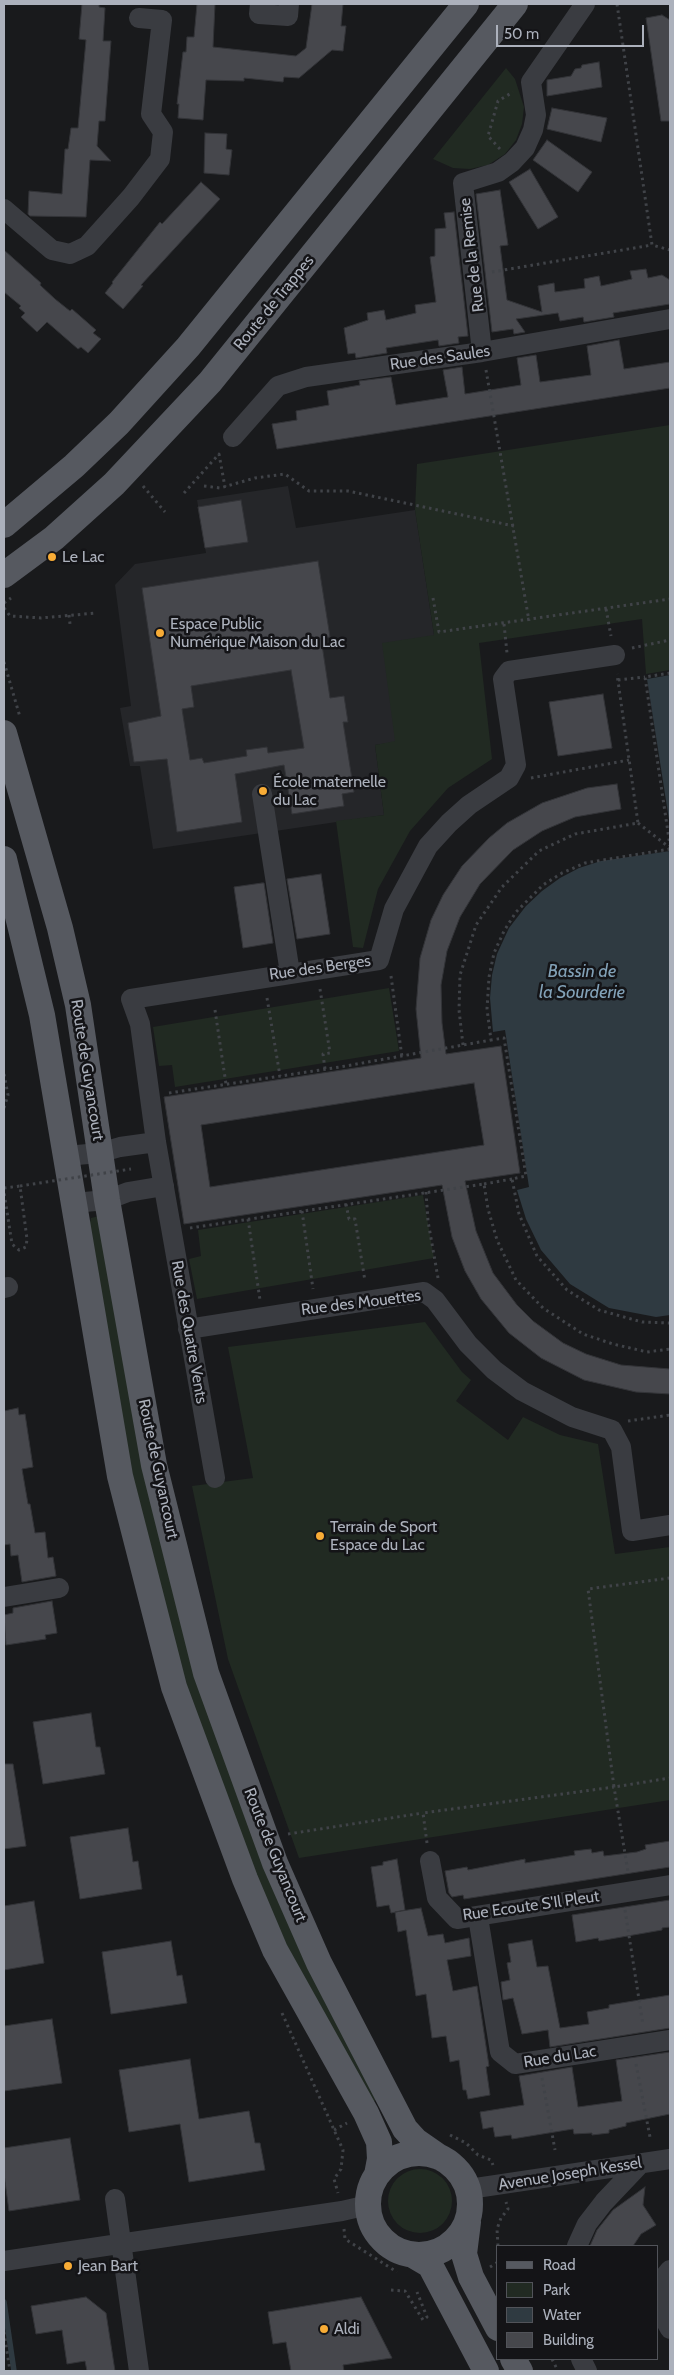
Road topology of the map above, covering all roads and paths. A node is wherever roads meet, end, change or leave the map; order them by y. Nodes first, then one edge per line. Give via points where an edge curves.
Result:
1 (260, 4) edge
2 (289, 4) edge
3 (466, 4) edge
4 (516, 4) edge
5 (585, 4) edge
6 (617, 4) edge
7 (139, 18) dead end
8 (531, 82) junction
9 (512, 162) junction
10 (4, 209) edge
11 (652, 245) junction
12 (670, 250) edge
13 (474, 275) junction
14 (670, 319) edge
15 (482, 352) junction
16 (233, 437) dead end
17 (143, 486) dead end
18 (204, 486) dead end
19 (225, 487) junction
20 (184, 493) dead end
21 (165, 512) dead end
22 (4, 525) edge
23 (514, 526) junction
24 (4, 575) edge
25 (433, 598) dead end
26 (670, 599) edge
27 (4, 608) edge
28 (606, 609) junction
29 (96, 613) dead end
30 (68, 615) junction
31 (529, 621) junction
32 (70, 624) dead end
33 (504, 624) junction
34 (670, 640) edge
35 (615, 655) junction
36 (509, 671) junction
37 (670, 672) edge
38 (645, 676) junction
39 (618, 680) junction
40 (4, 734) edge
41 (629, 760) junction
42 (528, 779) dead end
43 (262, 794) dead end
44 (638, 823) junction
45 (670, 848) edge
46 (4, 859) edge
47 (379, 960) junction
48 (318, 969) junction
49 (290, 973) junction
50 (263, 977) junction
51 (131, 998) joint
52 (215, 1010) dead end
53 (491, 1040) junction
54 (463, 1045) junction
55 (402, 1057) junction
56 (326, 1069) junction
57 (4, 1074) edge
58 (280, 1076) junction
59 (226, 1084) junction
60 (161, 1095) dead end
61 (4, 1108) edge
62 (156, 1142) junction
63 (99, 1153) junction
64 (66, 1156) junction
65 (131, 1169) dead end
66 (512, 1179) junction
67 (484, 1184) junction
68 (20, 1186) junction
69 (164, 1186) junction
70 (4, 1190) edge
71 (426, 1192) junction
72 (107, 1200) junction
73 (73, 1203) junction
74 (346, 1204) junction
75 (302, 1211) junction
76 (248, 1219) junction
77 (182, 1229) dead end
78 (365, 1283) dead end
79 (313, 1292) dead end
80 (435, 1300) junction
81 (261, 1307) dead end
82 (670, 1323) edge
83 (188, 1329) junction
84 (670, 1350) edge
85 (670, 1415) edge
86 (627, 1422) dead end
87 (215, 1478) dead end
88 (670, 1525) edge
89 (670, 1578) edge
90 (60, 1588) dead end
91 (4, 1597) edge
92 (670, 1778) edge
93 (614, 1787) junction
94 (423, 1813) junction
95 (284, 1835) dead end
96 (430, 1861) joint
97 (670, 1885) edge
98 (626, 1892) junction
99 (478, 1917) junction
100 (670, 2040) edge
101 (639, 2045) junction
102 (539, 2060) junction
103 (650, 2137) dead end
104 (555, 2150) dead end
105 (439, 2157) junction
106 (670, 2159) edge
107 (641, 2163) junction
108 (377, 2175) junction
109 (469, 2189) junction
110 (114, 2199) dead end
111 (368, 2205) junction
112 (468, 2220) junction
113 (121, 2244) junction
114 (577, 2245) edge
115 (413, 2256) junction
116 (4, 2261) edge
117 (670, 2270) edge
118 (391, 2290) dead end
119 (405, 2291) junction
120 (416, 2292) junction
121 (422, 2292) dead end
122 (497, 2326) edge
123 (670, 2329) edge
124 (4, 2332) edge
125 (514, 2360) edge
126 (10, 2371) edge
127 (140, 2371) edge
128 (486, 2371) edge
129 (520, 2371) edge

1 - 2 street via 259,14 288,16
3 - 22 main road via 188,347 119,423
4 - 24 main road, Route de Trappes via 210,382 114,484 54,538
5 - 8 street
6 - 11 path
7 - 10 street via 162,20 151,114 163,132 160,159 87,246 70,254 52,250
8 - 9 street, Rue de la Remise via 536,115 524,148
8 - 9 path via 498,101 488,136
9 - 13 street, Rue de la Remise via 498,172 463,183
11 - 12 path
11 - 13 path
13 - 15 street, Rue de la Remise
14 - 15 street, Rue des Saules
15 - 16 street, Rue des Saules via 306,376 278,386
15 - 23 path
17 - 21 path
18 - 19 path
19 - 20 path via 220,454
19 - 23 path via 285,474 309,492 348,491
23 - 31 path
25 - 33 path via 438,632
26 - 28 path
27 - 30 path via 10,616 41,618
28 - 31 path
28 - 35 path
29 - 30 path
30 - 32 path
31 - 33 path
33 - 36 path
34 - 35 path via 639,645
35 - 36 street
35 - 39 path
36 - 47 street, Rue des Berges via 503,680 516,765 509,778 469,805 428,846 394,909
37 - 38 path
38 - 39 path
38 - 45 path
39 - 41 path
40 - 63 main road, Route de Guyancourt via 60,928 78,1005
41 - 42 path
41 - 44 path
43 - 49 street
44 - 45 path
44 - 54 path via 568,837 539,851 502,887 476,925 460,975 458,1010
45 - 53 path via 585,863 543,885 516,912 494,953 488,977 487,1009
46 - 64 main road via 42,1015
47 - 48 street, Rue des Berges
47 - 55 path via 390,971
48 - 49 street, Rue des Berges
48 - 56 path via 330,1053 323,1054
49 - 50 street, Rue des Berges
50 - 51 street, Rue des Berges
50 - 58 path
51 - 62 street, Rue des Quatre Vents via 140,1024
52 - 59 path
53 - 54 path
53 - 66 path via 504,1038 526,1176
54 - 55 path
55 - 56 path
56 - 58 path
57 - 61 path via 8,1095
58 - 59 path
59 - 60 path
62 - 63 street
62 - 69 street, Rue des Quatre Vents
63 - 64 street
63 - 72 main road, Route de Guyancourt
64 - 73 main road
65 - 68 path, bridge
66 - 67 path
66 - 82 path via 526,1234 537,1256 567,1290 599,1310 620,1318
67 - 71 path
67 - 84 path via 496,1240 516,1280 543,1308 583,1334 598,1339 647,1352
68 - 70 path
68 - 70 path via 27,1239 26,1247 19,1250 12,1244
69 - 72 street via 128,1192
69 - 83 street, Rue des Quatre Vents
71 - 74 path
71 - 80 path via 438,1276
72 - 73 street
72 - 105 main road, Route de Guyancourt via 154,1465 206,1673 275,1863 319,1963 404,2129
73 - 108 main road via 120,1476 174,1686 245,1879 275,1950 379,2142
74 - 75 path
74 - 78 path via 349,1219 355,1219
75 - 76 path
75 - 79 path
76 - 77 path
76 - 81 path
80 - 83 street, Rue des Mouettes via 424,1292
80 - 88 street, Rue des Mouettes via 468,1344 494,1370 522,1391 572,1417 612,1430 621,1446 632,1531
83 - 87 street, Rue des Quatre Vents
85 - 86 path
89 - 93 path via 588,1589
90 - 91 street
92 - 93 path
93 - 94 path
93 - 98 path via 628,1867
94 - 95 path
94 - 96 path
96 - 99 street, Rue Ecoute S'Il Pleut via 437,1898 457,1919
97 - 98 street, Rue Ecoute S'Il Pleut
98 - 99 street, Rue Ecoute S'Il Pleut
98 - 101 path via 624,1905 644,2033
99 - 102 street, Rue du Lac via 500,2052 515,2064
100 - 101 street, Rue du Lac
101 - 102 street, Rue du Lac
101 - 103 path via 634,2056
102 - 104 path
105 - 108 main road via 422,2153 405,2155 389,2163
105 - 109 main road via 452,2164
106 - 107 street, Avenue Joseph Kessel
107 - 109 street, Avenue Joseph Kessel
107 - 114 street via 598,2209
108 - 111 main road via 370,2189
109 - 112 main road
110 - 113 street
111 - 113 street
111 - 115 main road via 370,2219 381,2238 399,2252
112 - 115 main road via 460,2236 447,2248 431,2255
112 - 122 main road via 464,2254 471,2277
113 - 116 street
113 - 127 street
115 - 128 main road via 430,2265
117 - 123 street via 659,2294 660,2311
118 - 119 path
119 - 120 path
119 - 120 path via 423,2320 427,2317
120 - 121 path
124 - 126 path
125 - 129 main road

